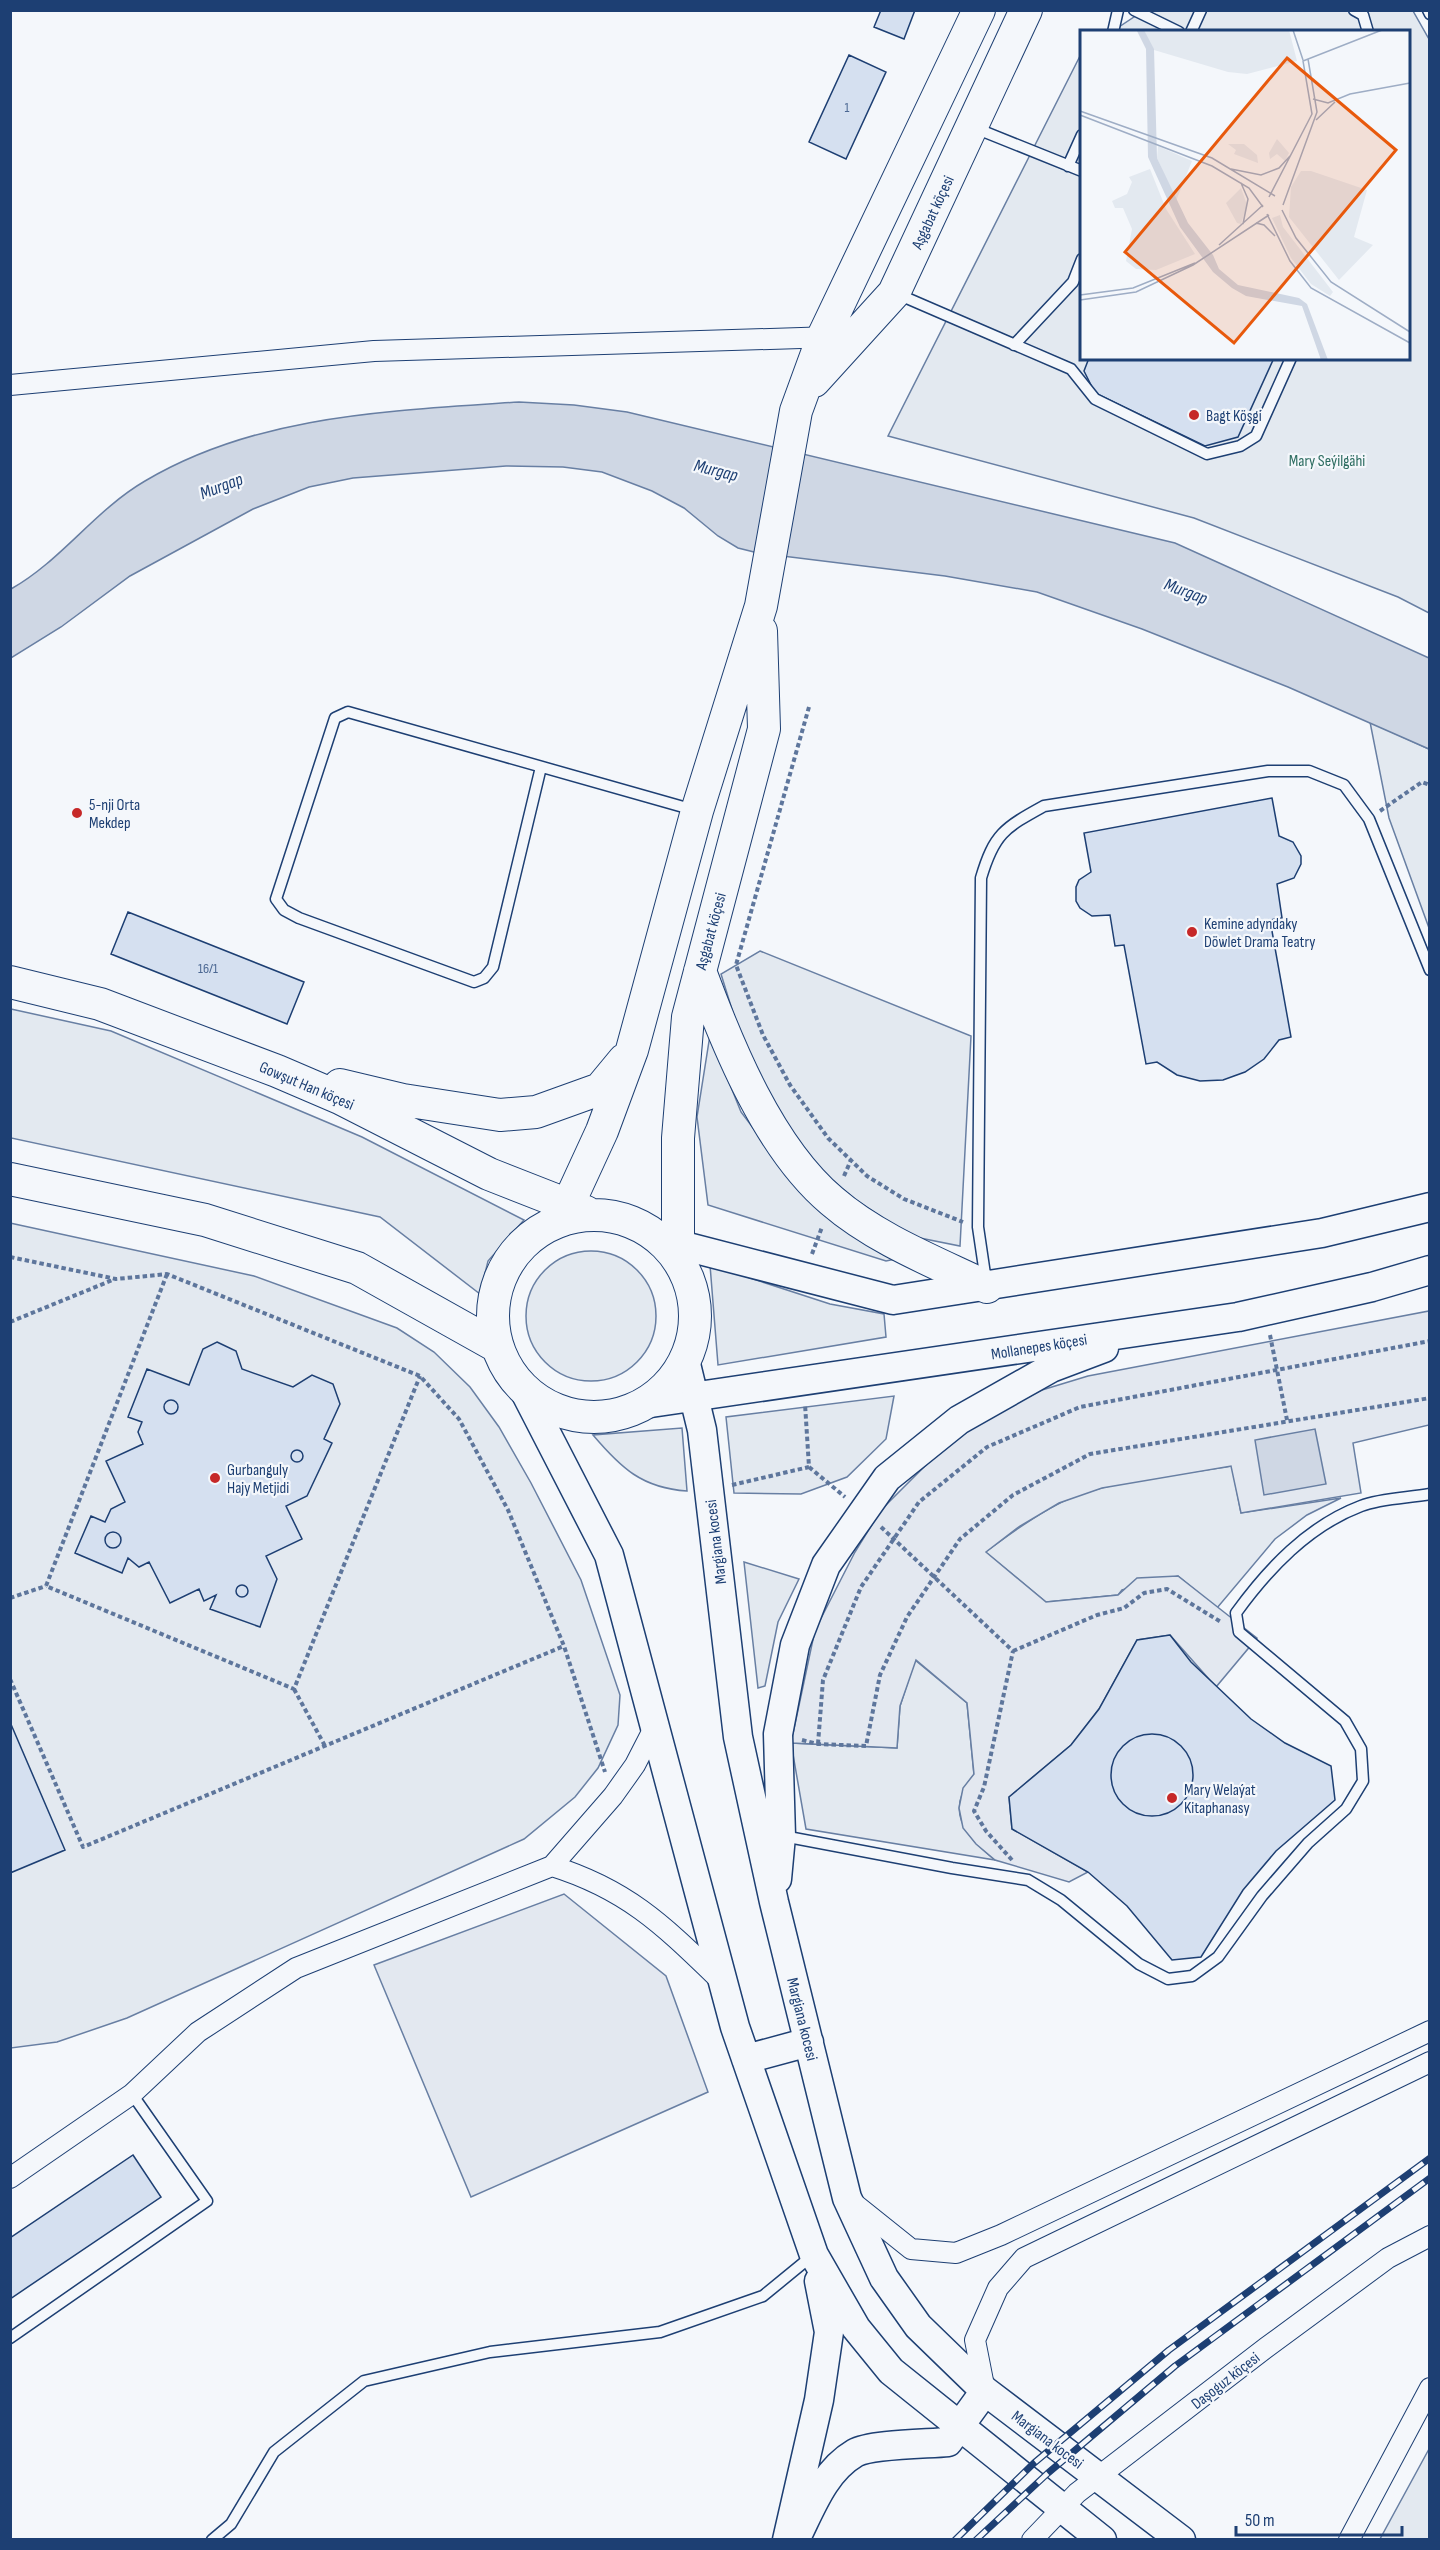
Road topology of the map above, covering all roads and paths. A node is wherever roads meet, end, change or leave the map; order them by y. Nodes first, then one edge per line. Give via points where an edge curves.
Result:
1 (979, 10) edge
2 (1026, 10) edge
3 (1118, 10) edge
4 (1134, 10) edge
5 (1201, 10) edge
6 (1354, 10) edge
7 (1113, 30) edge
8 (1175, 30) edge
9 (1192, 30) edge
10 (1367, 30) edge
11 (972, 126) junction
12 (1080, 139) edge
13 (1068, 166) junction
14 (1080, 170) edge
15 (1080, 264) edge
16 (894, 293) junction
17 (856, 335) junction
18 (823, 337) junction
19 (1014, 345) junction
20 (1290, 360) edge
21 (10, 385) edge
22 (801, 401) junction
23 (761, 606) junction
24 (809, 707) dead end
25 (542, 767) junction
26 (1430, 785) edge
27 (697, 811) junction
28 (1369, 819) junction
29 (1430, 970) edge
30 (700, 971) junction
31 (10, 982) edge
32 (632, 1050) junction
33 (277, 1071) junction
34 (10, 1179) edge
35 (1430, 1207) edge
36 (574, 1213) junction
37 (978, 1227) junction
38 (673, 1248) junction
39 (10, 1257) edge
40 (1430, 1270) edge
41 (167, 1274) junction
42 (116, 1279) junction
43 (987, 1287) junction
44 (1265, 1311) junction
45 (10, 1323) edge
46 (1157, 1328) junction
47 (1430, 1341) edge
48 (498, 1347) junction
49 (685, 1360) junction
50 (1276, 1370) junction
51 (420, 1376) junction
52 (804, 1382) junction
53 (524, 1390) junction
54 (693, 1398) junction
55 (1430, 1398) edge
56 (644, 1404) junction
57 (1287, 1420) junction
58 (809, 1467) junction
59 (708, 1490) junction
60 (1430, 1494) edge
61 (863, 1512) junction
62 (894, 1537) junction
63 (935, 1575) junction
64 (46, 1586) junction
65 (10, 1598) edge
66 (1239, 1632) junction
67 (564, 1646) junction
68 (1013, 1651) junction
69 (10, 1679) edge
70 (294, 1689) junction
71 (654, 1728) junction
72 (778, 1734) junction
73 (818, 1744) junction
74 (325, 1746) junction
75 (613, 1796) junction
76 (770, 1835) junction
77 (552, 1866) junction
78 (1028, 1880) junction
79 (723, 1983) junction
80 (1430, 2031) edge
81 (808, 2042) junction
82 (1372, 2058) junction
83 (746, 2059) junction
84 (1430, 2062) edge
85 (1386, 2083) junction
86 (132, 2094) junction
87 (45, 2154) junction
88 (10, 2162) edge
89 (10, 2178) edge
90 (847, 2198) junction
91 (1430, 2236) edge
92 (814, 2255) junction
93 (10, 2338) edge
94 (1430, 2388) edge
95 (985, 2391) junction
96 (959, 2427) junction
97 (1099, 2477) junction
98 (1062, 2508) junction
99 (212, 2540) edge
100 (787, 2540) edge
101 (795, 2540) edge
102 (1032, 2540) edge
103 (1102, 2540) edge
104 (1181, 2540) edge
105 (1349, 2540) edge

1 - 18 main road, Aşgabat köçesi
2 - 11 main road, Aşgabat köçesi
3 - 7 lane
4 - 8 lane
5 - 9 lane
6 - 10 lane via 1363,15
11 - 13 lane
11 - 16 main road, Aşgabat köçesi
12 - 13 lane
13 - 14 lane
15 - 19 lane via 1073,282
16 - 17 main road, Aşgabat köçesi
16 - 19 lane
17 - 18 street
17 - 22 main road, Aşgabat köçesi
18 - 21 street via 374,351
18 - 22 main road, Aşgabat köçesi
19 - 20 lane via 1071,369 1095,399 1207,454 1240,446 1256,436
22 - 23 main road, Aşgabat köçesi
23 - 27 main road, Aşgabat köçesi
23 - 30 main road, Aşgabat köçesi via 764,729
24 - 37 path via 736,965 763,1035 790,1085 828,1138 867,1176 904,1199
25 - 25 lane via 348,712 335,718 276,899 284,910 299,918 474,982 484,978 493,967
25 - 27 lane
26 - 28 path via 1422,782
27 - 32 main road, Aşgabat köçesi
28 - 29 lane
28 - 37 lane via 1344,786 1309,771 1268,771 1044,806 1013,823 990,848 981,878
30 - 38 main road, Aşgabat köçesi via 688,1017
30 - 43 main road via 754,1098 797,1162 831,1201 864,1224
31 - 33 main road, Gowşut Han köçesi via 99,1004
32 - 33 main road via 600,1089 536,1112 500,1115 403,1100
32 - 36 main road, Aşgabat köçesi
33 - 36 main road, Gowşut Han köçesi
34 - 48 main road via 205,1220 357,1268
35 - 43 main road via 1322,1233
36 - 38 main road via 616,1217 638,1225
36 - 48 main road via 534,1235 512,1257 498,1285 493,1316
37 - 43 lane
38 - 43 main road via 893,1300
38 - 49 main road via 690,1283 695,1309 693,1335
39 - 42 path
40 - 44 main road, Mollanepes köçesi
41 - 42 path
41 - 51 path
41 - 64 path
42 - 45 path
44 - 46 main road, Mollanepes köçesi
44 - 50 path
46 - 52 main road, Mollanepes köçesi
46 - 61 main road via 1051,1368 959,1420 886,1478
47 - 50 path
48 - 53 main road via 508,1370
49 - 54 main road, Margiana kocesi
49 - 56 main road via 668,1385
50 - 57 path
50 - 62 path via 1080,1407 987,1447 919,1502
51 - 67 path via 459,1419 508,1510
51 - 70 path
52 - 54 main road, Mollanepes köçesi
52 - 58 path
53 - 56 main road via 551,1408 582,1416 614,1415
53 - 71 main road via 609,1555
54 - 56 main road, Mollanepes köçesi
54 - 59 main road, Margiana kocesi via 702,1430
55 - 57 path
57 - 63 path via 1090,1454 1013,1495 960,1539
58 - 59 path
58 - 61 path
59 - 76 main road, Margiana kocesi via 738,1737
60 - 66 lane via 1362,1506 1311,1532 1258,1582 1236,1613
61 - 62 path
61 - 72 main road via 826,1565 795,1645
62 - 63 path
62 - 73 path via 861,1587 823,1680
63 - 68 path
63 - 73 path via 906,1617 880,1675 866,1746
64 - 65 path
64 - 70 path
66 - 68 path via 1167,1589 1144,1593 1124,1608 1097,1615
66 - 78 lane via 1345,1721 1361,1749 1363,1781 1346,1809 1308,1843 1262,1896 1218,1957 1191,1976 1168,1979 1139,1964 1061,1900
67 - 74 path
67 - 75 path
68 - 78 path via 984,1787 974,1811
69 - 74 path via 83,1847
70 - 74 path
71 - 75 street
71 - 79 main road
72 - 73 path
72 - 76 main road
75 - 77 street
76 - 78 lane
76 - 81 main road, Margiana kocesi via 774,1902
77 - 79 street via 586,1877 632,1901 672,1933
77 - 86 street via 296,1968 198,2031
79 - 83 main road
80 - 82 street
81 - 83 main road
81 - 90 main road, Margiana kocesi
82 - 85 street
82 - 90 street via 956,2253 911,2249
83 - 92 main road
84 - 85 street
85 - 95 street via 1024,2258 998,2288 975,2340
86 - 87 street
86 - 93 lane via 207,2201
87 - 88 street
87 - 89 street
90 - 95 main road, Margiana kocesi via 885,2278 918,2326
91 - 97 street, Daşoguz köçesi via 1388,2258
92 - 96 main road via 856,2328 891,2371
92 - 99 lane via 763,2296 660,2332 490,2352 364,2381 274,2452 231,2524
92 - 100 main road via 830,2332
94 - 105 street
95 - 96 main road
95 - 97 main road, Margiana kocesi
96 - 98 main road
96 - 101 main road via 948,2442 857,2452 836,2468 819,2490
97 - 98 street, Daşoguz köçesi
97 - 104 main road, Margiana kocesi
98 - 102 street, Daşoguz köçesi
98 - 103 main road

